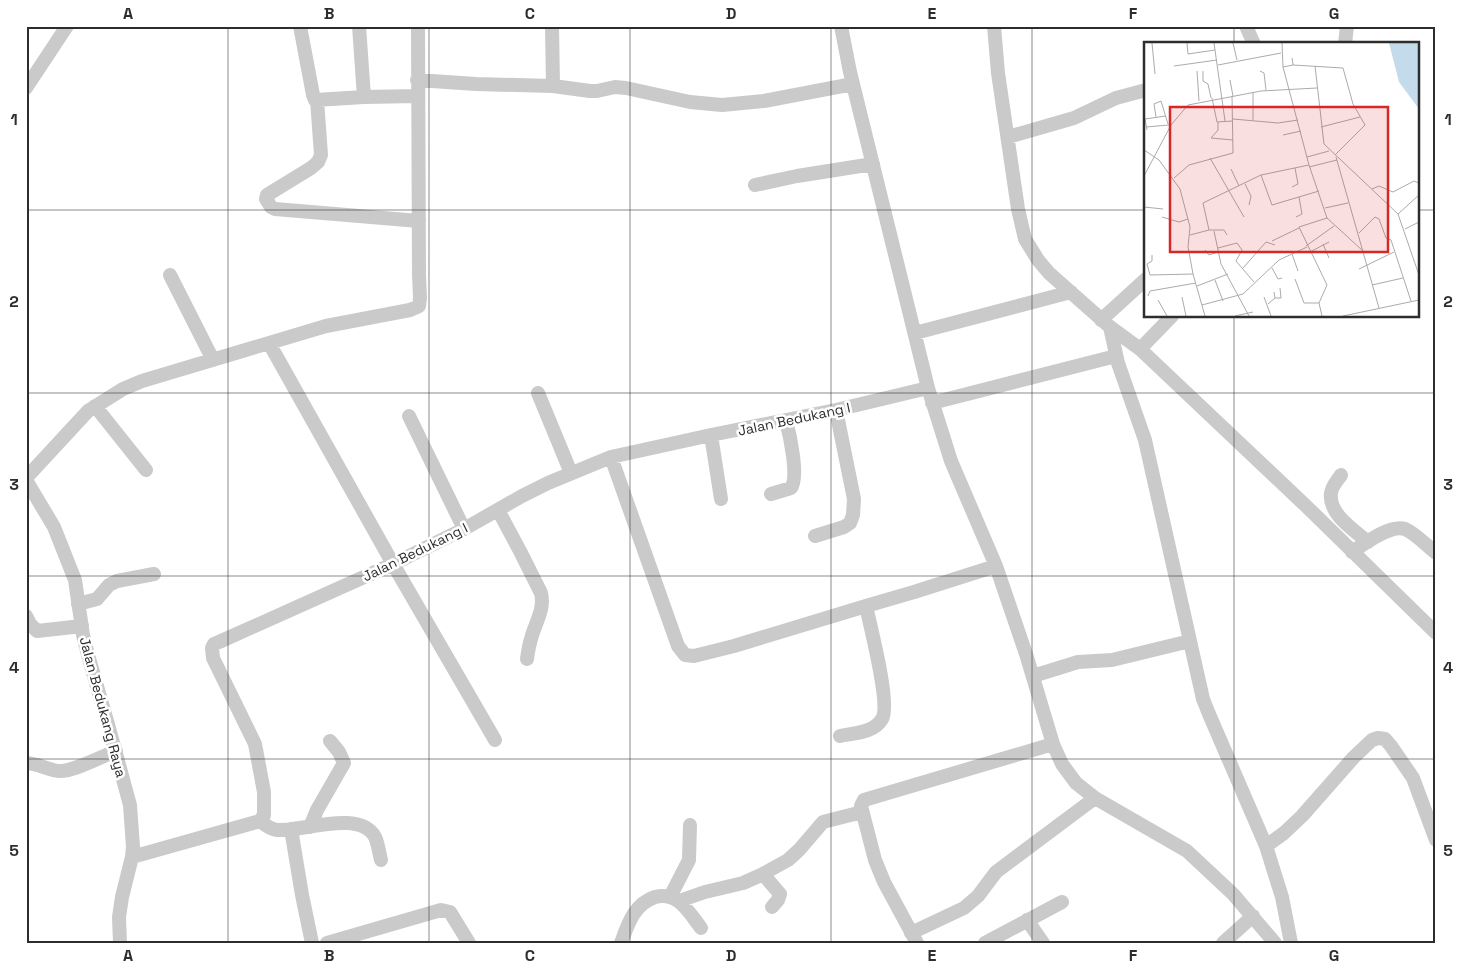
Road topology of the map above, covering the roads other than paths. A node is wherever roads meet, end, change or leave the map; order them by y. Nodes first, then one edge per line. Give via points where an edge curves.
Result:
1 (67, 26) edge
2 (300, 26) edge
3 (359, 26) edge
4 (418, 26) edge
5 (552, 26) edge
6 (841, 26) edge
7 (994, 26) edge
8 (1246, 26) edge
9 (1348, 26) edge
10 (1253, 42) edge
11 (1345, 42) edge
12 (417, 80) junction
13 (853, 84) junction
14 (553, 86) junction
15 (26, 88) edge
16 (1144, 91) edge
17 (418, 96) junction
18 (364, 97) junction
19 (317, 100) junction
20 (1008, 136) junction
21 (873, 164) junction
22 (755, 185) dead end
23 (418, 221) junction
24 (170, 275) dead end
25 (1144, 281) edge
26 (1071, 292) junction
27 (1170, 318) edge
28 (1106, 324) junction
29 (915, 333) junction
30 (269, 343) junction
31 (1140, 349) junction
32 (1116, 356) junction
33 (213, 360) junction
34 (928, 388) junction
35 (538, 393) dead end
36 (932, 402) junction
37 (95, 406) junction
38 (836, 410) junction
39 (409, 416) dead end
40 (786, 421) junction
41 (711, 435) junction
42 (611, 457) junction
43 (146, 470) dead end
44 (571, 473) junction
45 (1341, 475) dead end
46 (26, 479) edge
47 (771, 494) dead end
48 (721, 499) dead end
49 (498, 510) junction
50 (464, 529) junction
51 (815, 536) dead end
52 (1368, 542) junction
53 (1352, 552) junction
54 (1436, 553) edge
55 (393, 564) junction
56 (996, 566) junction
57 (154, 574) dead end
58 (78, 604) junction
59 (866, 606) junction
60 (26, 616) edge
61 (82, 626) junction
62 (1436, 633) edge
63 (1190, 641) junction
64 (527, 659) dead end
65 (1033, 676) junction
66 (840, 736) dead end
67 (496, 740) dead end
68 (330, 741) dead end
69 (1053, 744) junction
70 (116, 751) junction
71 (26, 763) edge
72 (1095, 798) junction
73 (862, 812) junction
74 (260, 821) junction
75 (690, 825) dead end
76 (310, 827) junction
77 (291, 829) junction
78 (1436, 840) edge
79 (1266, 846) junction
80 (132, 857) junction
81 (381, 860) dead end
82 (763, 874) junction
83 (674, 899) junction
84 (1062, 902) dead end
85 (772, 907) dead end
86 (1253, 916) junction
87 (1026, 920) junction
88 (702, 928) dead end
89 (912, 939) edge
90 (120, 943) edge
91 (312, 943) edge
92 (327, 943) edge
93 (469, 943) edge
94 (621, 943) edge
95 (985, 943) edge
96 (1043, 943) edge
97 (1223, 943) edge
98 (1275, 943) edge
99 (1291, 943) edge

1 - 15 street
2 - 19 street
3 - 18 street
4 - 12 street
5 - 14 street
6 - 13 street
7 - 20 street
8 - 10 street
9 - 11 street
12 - 14 street
12 - 17 street
13 - 14 street via 764,101 722,105 690,102 626,88 590,91
13 - 21 street
16 - 20 street via 1116,98 1074,118
17 - 18 street
17 - 23 street
18 - 19 street
19 - 23 street via 321,155 318,162 269,194 266,199 271,207
20 - 26 street via 1025,239 1042,266
21 - 22 street
21 - 29 street
23 - 30 street via 418,306 326,326
24 - 33 street
25 - 28 street
26 - 28 street
26 - 29 street
27 - 31 street
28 - 31 street
28 - 32 street
29 - 34 street
30 - 33 street
30 - 55 street
31 - 53 street
32 - 36 street
32 - 63 street via 1145,440
33 - 37 street via 142,381
34 - 36 street
34 - 38 street, Jalan Bedukang I
35 - 44 street
36 - 56 street via 951,462
37 - 43 street
37 - 46 street
38 - 40 street, Jalan Bedukang I
38 - 51 street via 854,499 853,515 844,527
39 - 50 street
40 - 41 street, Jalan Bedukang I
40 - 47 street via 794,485
41 - 42 street, Jalan Bedukang I
41 - 48 street
42 - 44 street, Jalan Bedukang I
42 - 59 street via 678,646 685,655 694,656 734,646
44 - 49 street, Jalan Bedukang I
45 - 52 street via 1332,488 1332,504 1341,519
46 - 58 street, Jalan Bedukang Raya via 54,526 65,552 75,580
49 - 50 street, Jalan Bedukang I
49 - 64 street via 542,598
50 - 55 street, Jalan Bedukang I
52 - 53 street
52 - 54 street via 1400,528
53 - 62 street
55 - 67 street
55 - 74 street, Jalan Bedukang I via 214,644 213,658 253,739 264,792 264,815
56 - 59 street
56 - 65 street
57 - 58 street via 117,581 97,599
58 - 61 street, Jalan Bedukang Raya
59 - 66 street via 884,695 884,715 882,721 867,731
60 - 61 street via 37,631
61 - 70 street, Jalan Bedukang Raya
63 - 65 street via 1112,660 1078,662
63 - 79 street via 1209,714
65 - 69 street
68 - 76 street via 344,763
69 - 72 street via 1071,777
69 - 73 street via 864,800
70 - 71 street via 61,771
70 - 80 street, Jalan Bedukang Raya via 130,805
72 - 86 street via 1187,851
72 - 89 street via 996,872 964,908
73 - 82 street via 823,822 788,860
73 - 89 street via 875,860
74 - 77 street via 277,830
74 - 80 street
75 - 83 street via 689,860
76 - 77 street
76 - 81 street via 358,825 376,838
77 - 91 street
78 - 79 street via 1413,778 1385,739 1378,738 1354,757 1302,816
79 - 99 street via 1282,897
80 - 90 street, Jalan Bedukang Raya via 119,916
82 - 83 street via 743,883
82 - 85 street via 780,894
83 - 88 street
83 - 94 street via 660,896 642,903 629,922
84 - 87 street
86 - 97 street
86 - 98 street
87 - 95 street
87 - 96 street
92 - 93 street via 441,910 450,912

